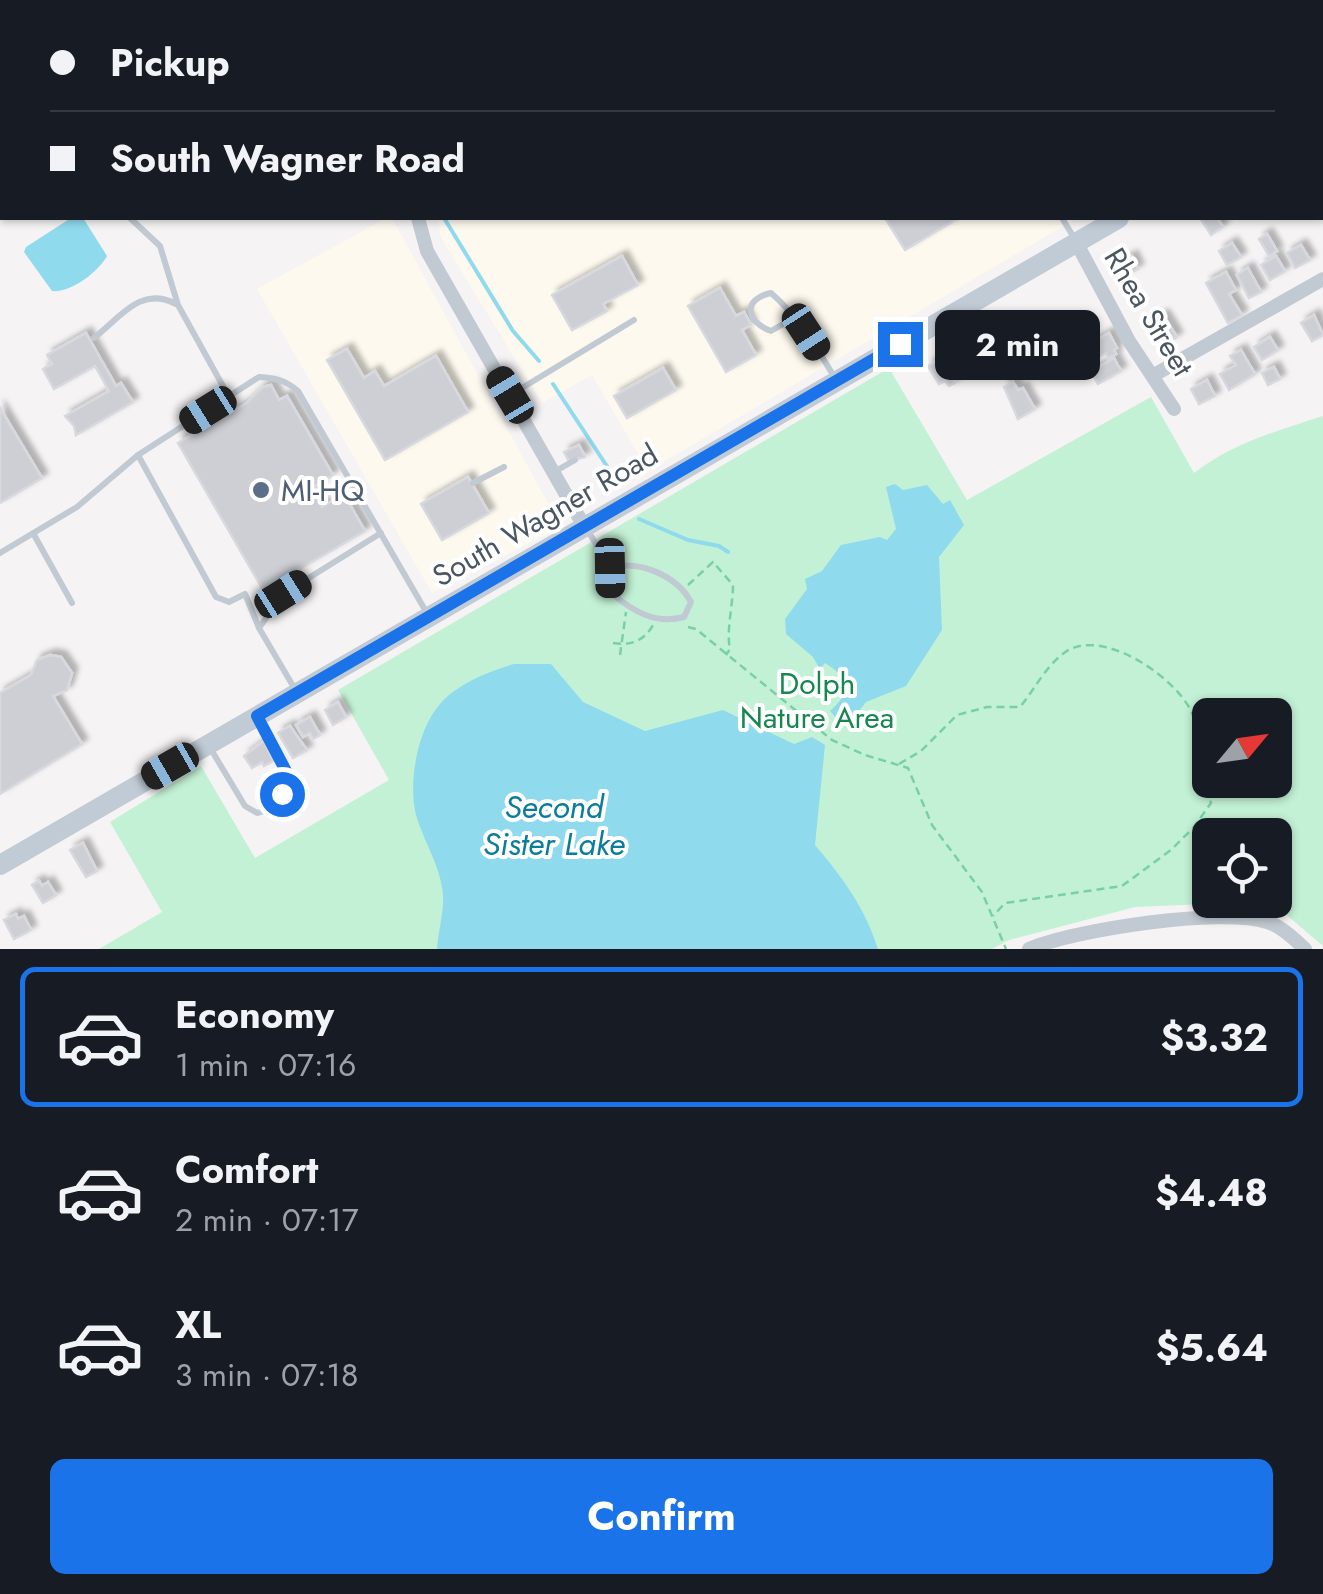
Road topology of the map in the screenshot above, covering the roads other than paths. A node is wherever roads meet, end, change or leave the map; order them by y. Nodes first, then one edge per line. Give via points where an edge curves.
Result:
1 (132, 220) edge
2 (419, 220) edge
3 (1063, 220) edge
4 (1116, 220) edge
5 (1076, 242) junction
6 (1323, 278) edge
7 (178, 305) junction
8 (795, 316) junction
9 (634, 320) dead end
10 (94, 338) dead end
11 (1154, 374) junction
12 (836, 380) junction
13 (510, 395) junction
14 (229, 397) junction
15 (1174, 409) dead end
16 (138, 456) junction
17 (575, 460) dead end
18 (504, 467) dead end
19 (554, 472) junction
20 (473, 483) dead end
21 (584, 526) junction
22 (33, 533) junction
23 (381, 533) junction
24 (0, 552) edge
25 (610, 568) junction
26 (72, 603) dead end
27 (429, 616) junction
28 (259, 628) junction
29 (297, 692) junction
30 (257, 716) junction
31 (208, 744) junction
32 (2, 860) edge
33 (1028, 949) edge
34 (1305, 949) edge

1 - 7 lane via 160,246
2 - 13 street via 427,251
3 - 5 lane
4 - 5 main road, South Wagner Road
5 - 11 street, Rhea Street
5 - 12 main road, South Wagner Road
6 - 11 street
7 - 10 lane via 142,300
7 - 14 lane
8 - 8 lane via 771,293 751,306 757,326 771,331
8 - 12 lane
9 - 13 lane
11 - 15 street, Rhea Street
12 - 21 main road, South Wagner Road
13 - 19 street
14 - 16 lane
14 - 23 lane via 259,376 287,381
16 - 22 lane via 77,507
16 - 28 lane via 216,597 229,602 245,594
17 - 19 lane
18 - 20 lane
19 - 21 street
21 - 25 lane
21 - 27 main road, South Wagner Road
22 - 24 lane
22 - 26 lane
23 - 27 lane
23 - 28 lane via 283,594
25 - 25 lane via 646,567 684,590 690,602 684,617 656,620 627,606 611,593
27 - 29 main road, South Wagner Road
28 - 29 lane
29 - 30 main road, South Wagner Road
30 - 31 main road, South Wagner Road
30 - 31 lane via 287,773 282,794 266,811 245,806
31 - 32 main road, South Wagner Road
33 - 34 street via 1124,927 1225,916 1272,922

